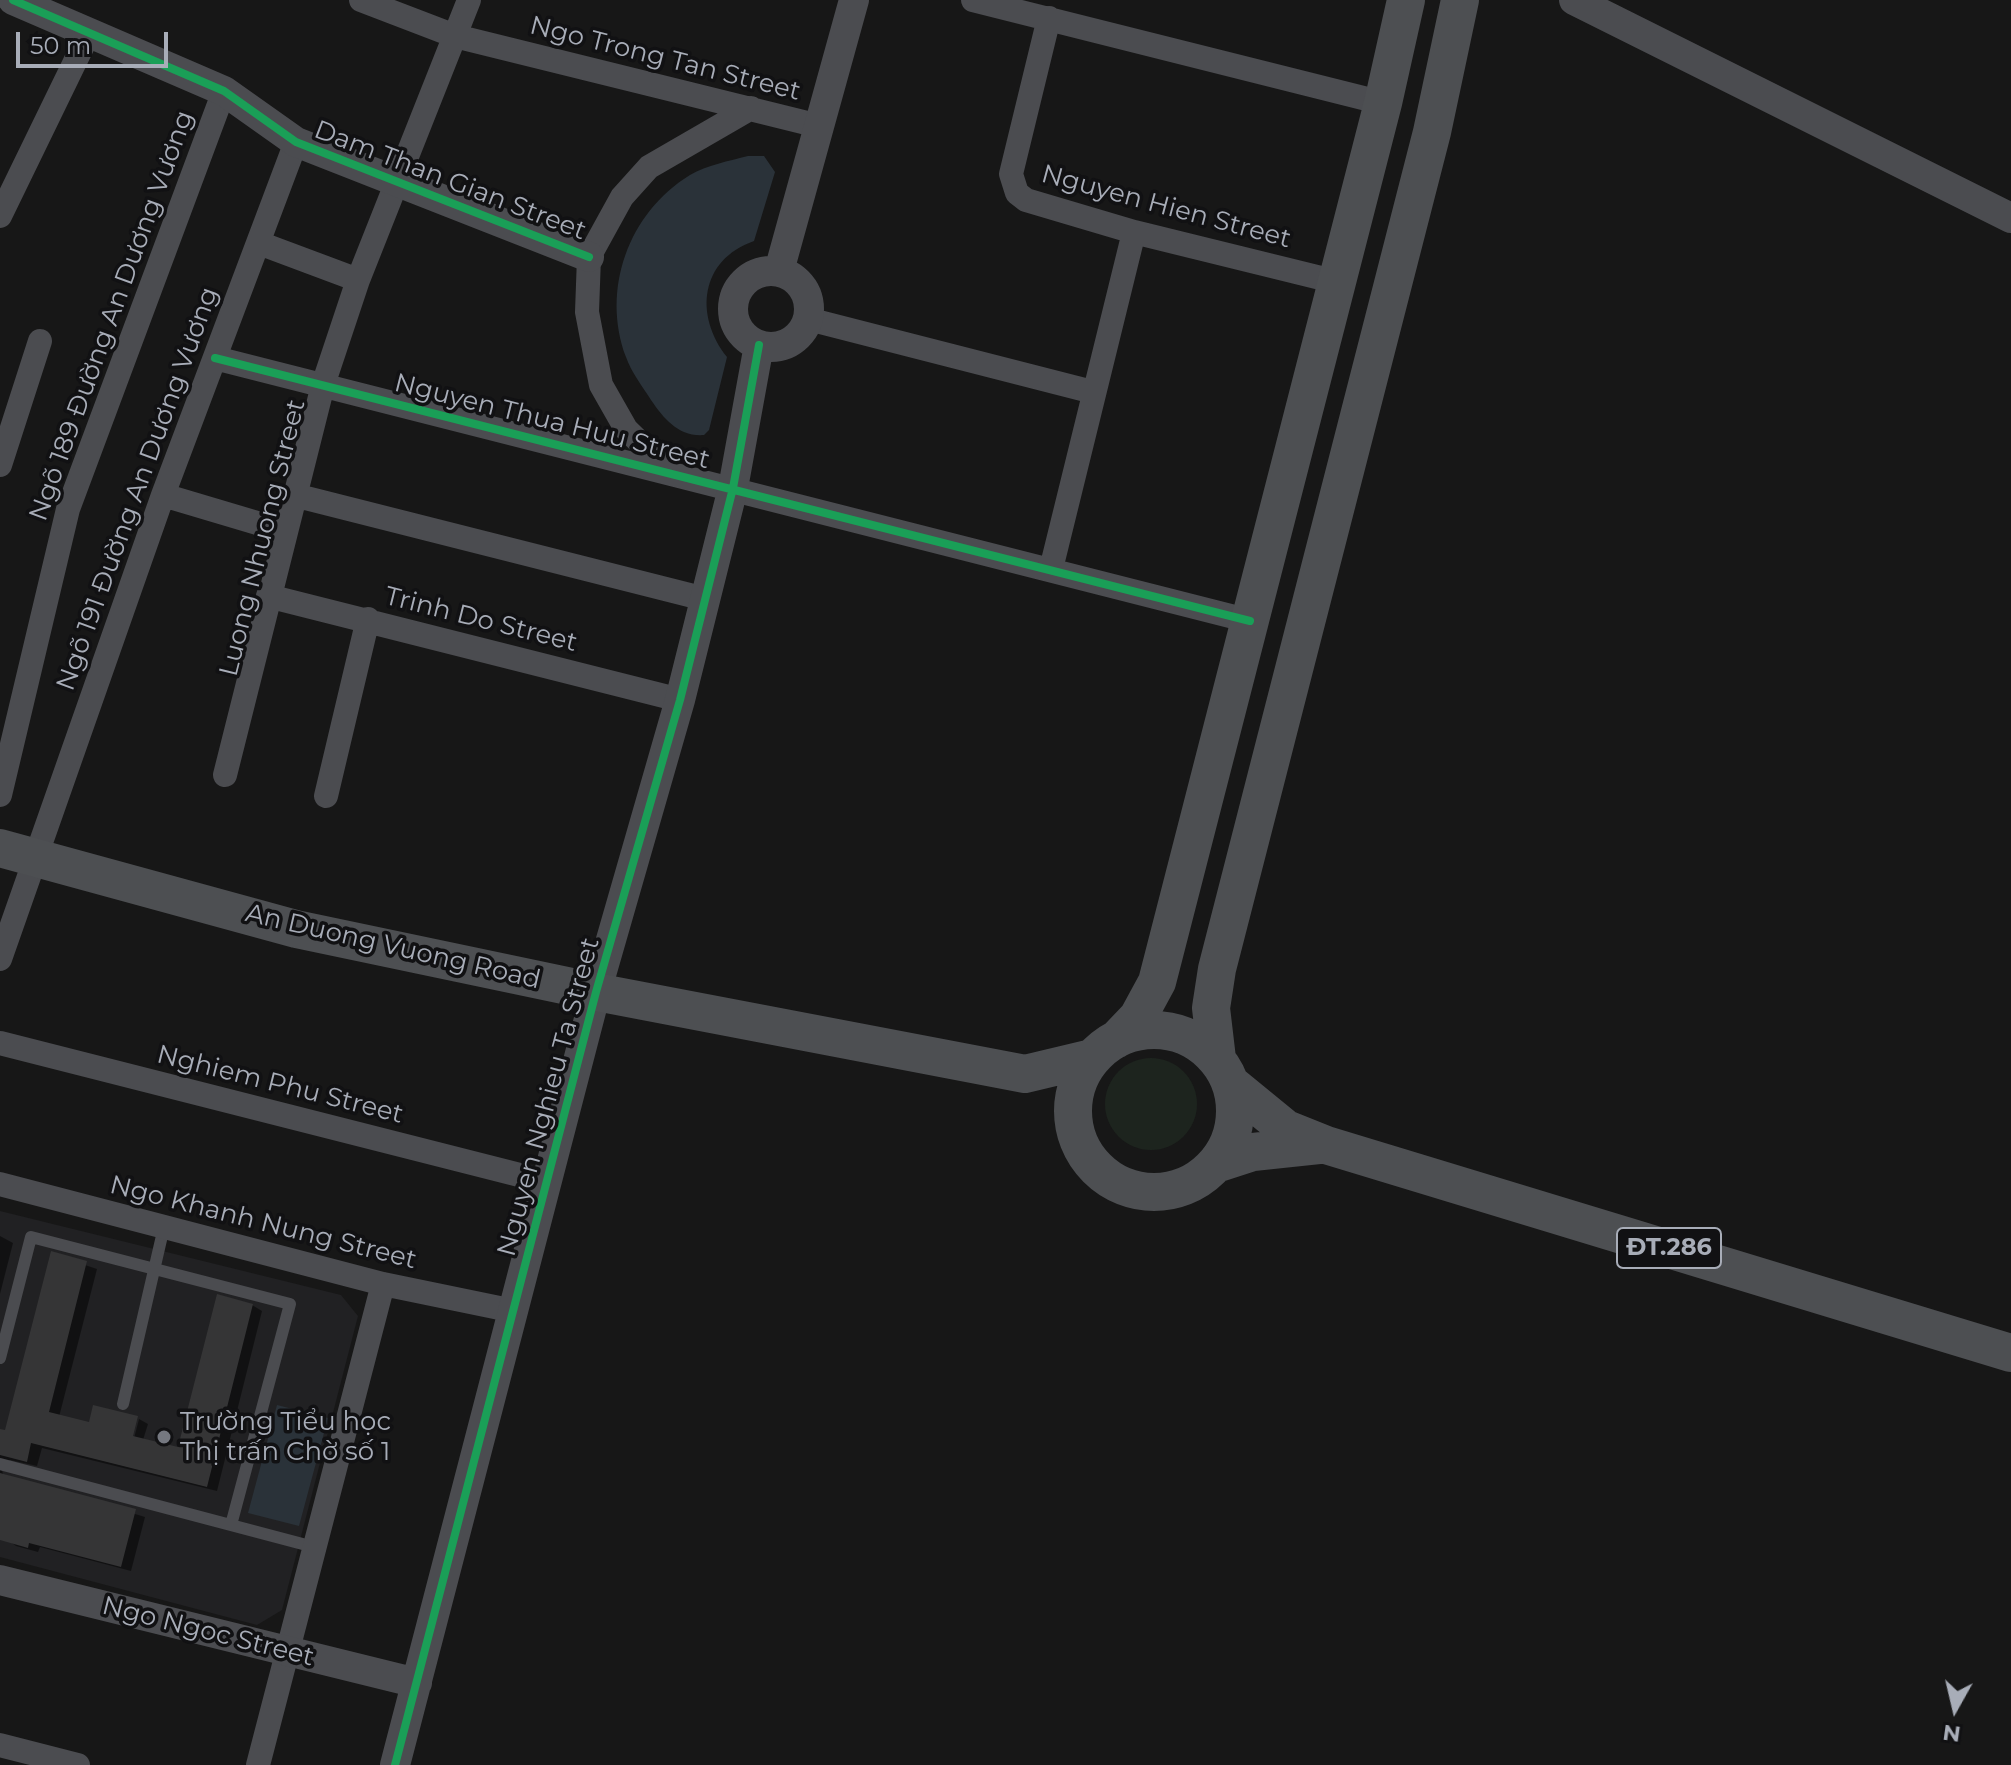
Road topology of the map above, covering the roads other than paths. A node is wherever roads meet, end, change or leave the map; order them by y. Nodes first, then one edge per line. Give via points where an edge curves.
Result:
1 (13, 0) edge
2 (361, 0) edge
3 (469, 0) edge
4 (854, 0) edge
5 (973, 0) edge
6 (1406, 0) edge
7 (1460, 0) edge
8 (1574, 0) edge
9 (1049, 18) junction
10 (89, 33) junction
11 (455, 36) junction
12 (224, 91) junction
13 (1383, 103) junction
14 (751, 108) junction
15 (819, 126) junction
16 (296, 142) junction
17 (397, 183) junction
18 (0, 216) edge
19 (2011, 218) edge
20 (1134, 232) junction
21 (259, 243) junction
22 (589, 257) junction
23 (779, 271) junction
24 (358, 280) junction
25 (1337, 282) junction
26 (808, 319) junction
27 (40, 341) dead end
28 (759, 345) junction
29 (215, 358) junction
30 (323, 385) junction
31 (1093, 392) junction
32 (0, 465) edge
33 (671, 472) junction
34 (733, 488) junction
35 (163, 495) junction
36 (294, 495) junction
37 (284, 531) junction
38 (1051, 569) junction
39 (268, 596) junction
40 (705, 599) junction
41 (368, 619) junction
42 (1250, 621) junction
43 (680, 700) junction
44 (225, 775) dead end
45 (0, 795) edge
46 (326, 796) dead end
47 (17, 853) edge
48 (0, 959) edge
49 (596, 992) junction
50 (0, 1043) edge
51 (1104, 1048) junction
52 (1224, 1072) junction
53 (1025, 1074) junction
54 (1077, 1138) junction
55 (1326, 1145) junction
56 (1216, 1164) junction
57 (547, 1182) junction
58 (0, 1184) edge
59 (164, 1227) junction
60 (154, 1268) junction
61 (383, 1284) junction
62 (514, 1311) junction
63 (2011, 1353) edge
64 (0, 1358) edge
65 (123, 1404) dead end
66 (0, 1464) edge
67 (231, 1525) junction
68 (314, 1547) junction
69 (0, 1580) edge
70 (286, 1652) junction
71 (417, 1683) junction
72 (0, 1745) edge
73 (78, 1765) edge
74 (258, 1765) edge
75 (395, 1765) edge

1 - 10 street, Dam Than Gian Street
2 - 11 street, Ngo Trong Tan Street
3 - 11 street, Luong Nhuong Street
4 - 15 street
5 - 9 street
6 - 13 main road
7 - 52 main road via 1428,147 1217,969 1211,1008
8 - 19 street
9 - 13 street
9 - 20 street, Nguyen Hien Street via 1011,174 1013,186 1026,200
10 - 12 street, Dam Than Gian Street
10 - 18 street
11 - 14 street, Ngo Trong Tan Street
11 - 17 street, Luong Nhuong Street
12 - 16 street, Dam Than Gian Street
12 - 45 street, Ngõ 189 Đường An Dương Vương via 68,509
13 - 25 main road
14 - 15 street, Ngo Trong Tan Street
14 - 22 street via 649,167 622,197
15 - 23 street
16 - 17 street, Dam Than Gian Street
16 - 21 street, Ngõ 191 Đường An Dương Vương
17 - 22 street, Dam Than Gian Street
17 - 24 street, Luong Nhuong Street
20 - 25 street, Nguyen Hien Street
20 - 31 street
21 - 24 street
21 - 29 street, Ngõ 191 Đường An Dương Vương
22 - 33 street via 587,312 601,385 626,429
23 - 26 street via 804,289
23 - 28 street via 746,279 733,299 740,332
24 - 30 street, Luong Nhuong Street
25 - 42 main road
26 - 28 street via 789,343
26 - 31 street
27 - 32 street
28 - 34 street, Nguyen Nghieu Ta Street
29 - 30 street, Nguyen Thua Huu Street
29 - 35 street, Ngõ 191 Đường An Dương Vương
30 - 33 street, Nguyen Thua Huu Street
30 - 36 street, Luong Nhuong Street
31 - 38 street
33 - 34 street, Nguyen Thua Huu Street
34 - 38 street, Nguyen Thua Huu Street
34 - 40 street, Nguyen Nghieu Ta Street
35 - 37 street
35 - 47 street, Ngõ 191 Đường An Dương Vương
36 - 37 street, Luong Nhuong Street
36 - 40 street
37 - 39 street, Luong Nhuong Street
38 - 42 street, Nguyen Thua Huu Street
39 - 41 street, Trinh Do Street
39 - 44 street, Luong Nhuong Street
40 - 43 street, Nguyen Nghieu Ta Street
41 - 43 street, Trinh Do Street
41 - 46 street
42 - 51 main road via 1157,982 1138,1017
43 - 49 street, Nguyen Nghieu Ta Street
47 - 48 street, Ngõ 191 Đường An Dương Vương
47 - 49 main road, An Duong Vuong Road / ĐT.286 via 296,929
49 - 53 main road, An Duong Vuong Road / ĐT.286
49 - 57 street, Nguyen Nghieu Ta Street
50 - 57 street, Nghiem Phu Street
51 - 52 main road, ĐT.286 via 1141,1031 1162,1030 1183,1035
51 - 53 main road, An Duong Vuong Road / ĐT.286
51 - 54 main road via 1080,1076 1074,1096
52 - 55 main road, ĐT.286 via 1286,1129
52 - 56 main road via 1236,1112 1231,1140
53 - 54 main road, ĐT.286
54 - 56 main road, ĐT.286 via 1091,1163 1113,1181 1139,1191 1168,1191 1195,1182
55 - 56 main road, ĐT.286 via 1253,1152
55 - 63 main road, ĐT.286
57 - 62 street, Nguyen Nghieu Ta Street
58 - 59 street, Ngo Khanh Nung Street
59 - 60 lane
59 - 61 street, Ngo Khanh Nung Street
60 - 64 lane via 31,1237
60 - 65 lane
60 - 67 lane via 290,1304
61 - 62 street, Ngo Khanh Nung Street
61 - 68 street
62 - 71 street, Nguyen Nghieu Ta Street
66 - 67 lane
67 - 68 lane
68 - 70 street
69 - 70 street, Ngo Ngoc Street
70 - 71 street, Ngo Ngoc Street
70 - 74 street
71 - 75 street, Nguyen Nghieu Ta Street
72 - 73 street

